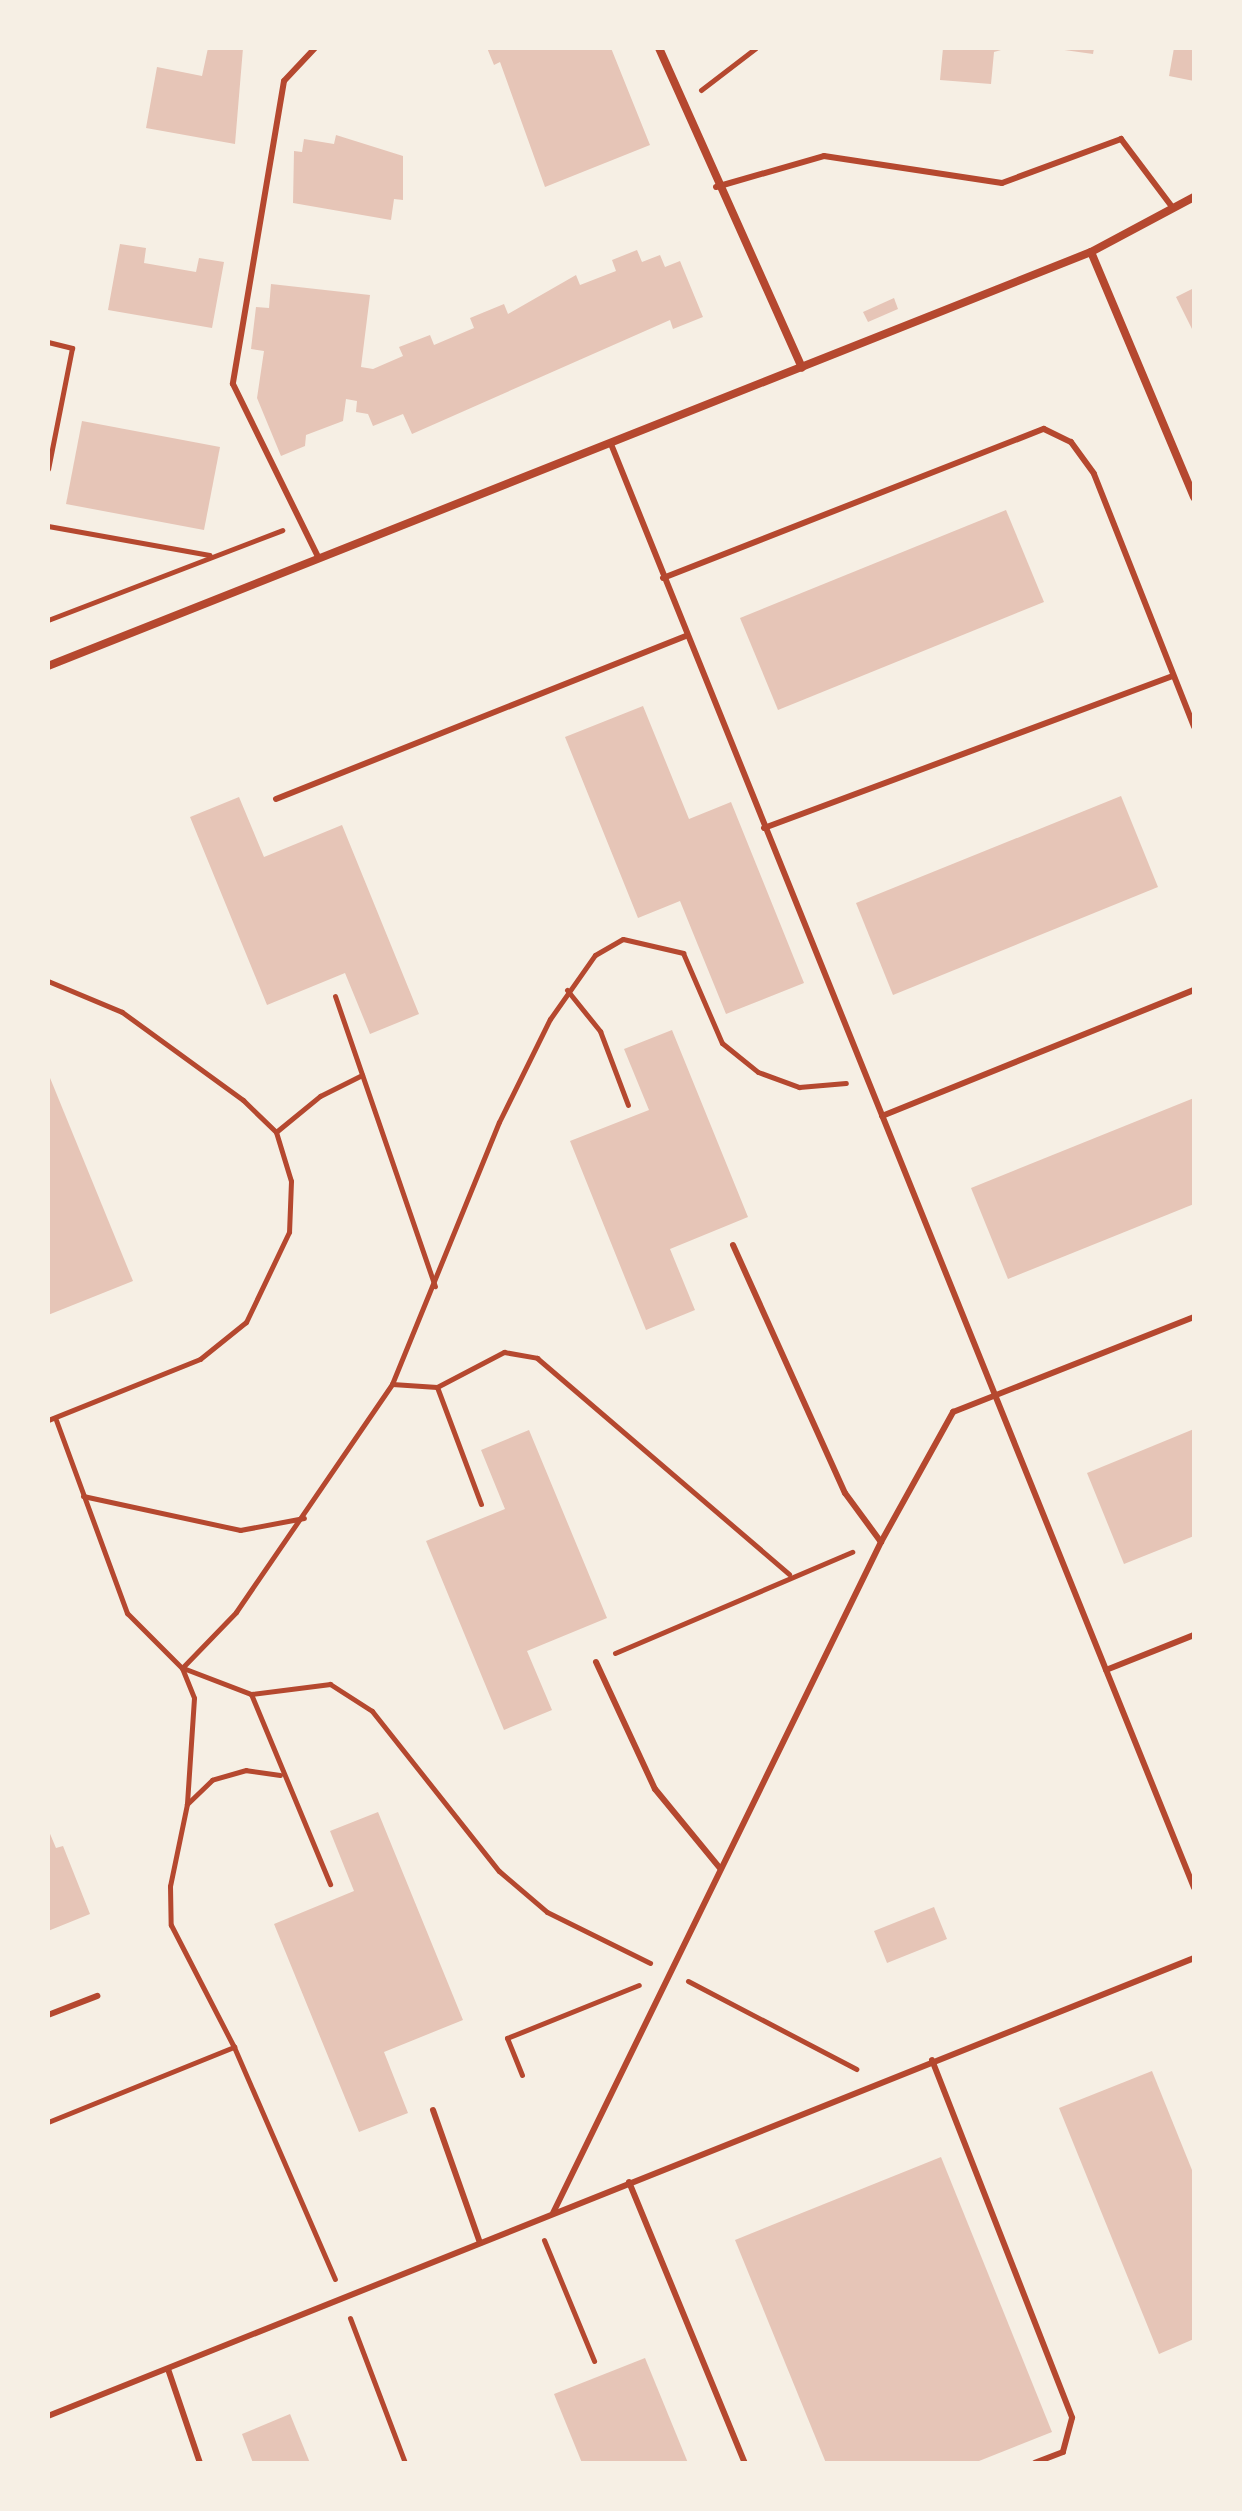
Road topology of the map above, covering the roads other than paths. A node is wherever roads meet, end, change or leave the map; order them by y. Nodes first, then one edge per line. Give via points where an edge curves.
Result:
1 (315, 48) edge
2 (659, 48) edge
3 (716, 187) junction
4 (1194, 197) edge
5 (1173, 208) junction
6 (1091, 252) junction
7 (802, 368) junction
8 (611, 444) junction
9 (1194, 497) edge
10 (318, 557) junction
11 (663, 578) junction
12 (686, 636) junction
13 (48, 666) edge
14 (1173, 676) junction
15 (1194, 727) edge
16 (276, 799) dead end
17 (764, 828) junction
18 (1194, 990) edge
19 (882, 1116) junction
20 (733, 1245) dead end
21 (1194, 1317) edge
22 (995, 1393) junction
23 (881, 1542) junction
24 (1194, 1635) edge
25 (596, 1662) road end
26 (1106, 1670) junction
27 (720, 1868) junction
28 (1194, 1888) edge
29 (1194, 1958) edge
30 (97, 1996) dead end
31 (48, 2015) edge
32 (932, 2060) junction
33 (433, 2110) dead end
34 (629, 2182) junction
35 (553, 2213) junction
36 (480, 2243) junction
37 (168, 2369) junction
38 (48, 2416) edge
39 (200, 2463) edge
40 (745, 2463) edge
41 (1035, 2463) edge

1 - 10 lane via 284,81 233,384
2 - 3 street
3 - 5 lane via 824,156 1002,183 1121,139
3 - 7 street
4 - 5 street
5 - 6 street
6 - 7 street
6 - 9 street
7 - 8 street
8 - 10 street
8 - 11 lane
10 - 13 street
11 - 12 lane
11 - 14 lane via 1044,429 1071,442 1094,474
12 - 16 lane
12 - 17 lane
14 - 15 lane
14 - 17 lane
17 - 19 lane
18 - 19 lane
19 - 22 lane
20 - 23 lane via 845,1493
21 - 22 lane
22 - 23 lane via 953,1412
22 - 26 lane
23 - 27 lane
24 - 26 lane
25 - 27 lane via 655,1789
26 - 28 lane
27 - 35 lane
29 - 32 lane
30 - 31 lane
32 - 34 lane
32 - 41 lane via 1072,2418 1063,2452
33 - 36 lane
34 - 35 lane
34 - 40 lane
35 - 36 lane
36 - 37 lane
37 - 38 lane
37 - 39 lane

